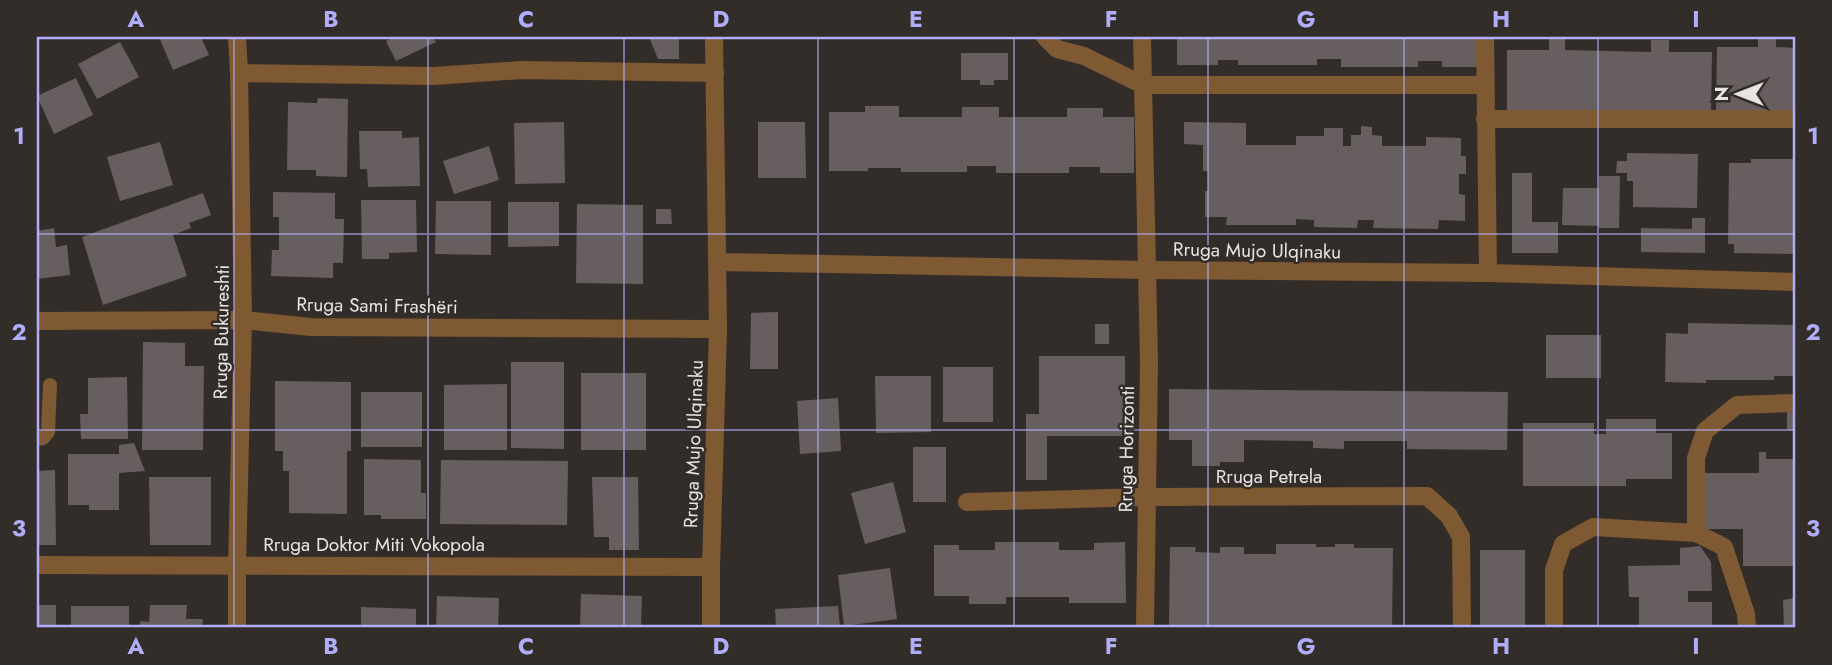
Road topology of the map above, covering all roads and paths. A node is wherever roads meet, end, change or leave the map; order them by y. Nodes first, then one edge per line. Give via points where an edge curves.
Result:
1 (237, 37) edge
2 (714, 37) edge
3 (1045, 37) edge
4 (1142, 37) edge
5 (1485, 37) edge
6 (239, 73) junction
7 (715, 73) junction
8 (1143, 85) junction
9 (1485, 86) junction
10 (1485, 119) junction
11 (1795, 119) edge
12 (718, 262) junction
13 (1148, 270) junction
14 (1488, 273) junction
15 (1795, 282) edge
16 (243, 320) junction
17 (37, 321) edge
18 (718, 329) junction
19 (50, 385) dead end
20 (1795, 403) edge
21 (37, 439) edge
22 (1146, 497) junction
23 (967, 502) dead end
24 (1696, 533) junction
25 (37, 565) edge
26 (237, 565) junction
27 (710, 567) junction
28 (237, 628) edge
29 (710, 628) edge
30 (1145, 628) edge
31 (1462, 628) edge
32 (1554, 628) edge
33 (1747, 628) edge

1 - 6 street, Rruga Bukureshti
2 - 7 street, Rruga Mujo Ulqinaku
3 - 8 street via 1056,48 1084,56
4 - 8 street, Rruga Horizonti
5 - 9 street
6 - 7 street
6 - 16 street, Rruga Bukureshti
7 - 12 street, Rruga Mujo Ulqinaku
8 - 9 street
8 - 13 street, Rruga Horizonti
9 - 10 street
10 - 11 street
10 - 14 street
12 - 13 street, Rruga Mujo Ulqinaku
12 - 18 street, Rruga Mujo Ulqinaku
13 - 14 street, Rruga Mujo Ulqinaku
13 - 22 street, Rruga Horizonti
14 - 15 street, Rruga Mujo Ulqinaku
16 - 17 street, Rruga Sami Frashëri
16 - 18 street, Rruga Sami Frashëri via 311,327
16 - 26 street, Rruga Bukureshti
18 - 27 street, Rruga Mujo Ulqinaku
19 - 21 lane via 48,432
20 - 24 street via 1737,405 1705,431 1696,458
22 - 23 street, Rruga Petrela
22 - 30 street, Rruga Horizonti
22 - 31 street, Rruga Petrela via 1427,496 1449,516 1461,537
24 - 32 street via 1593,527 1563,544 1554,570
24 - 33 street via 1724,547
25 - 26 street, Rruga Doktor Miti Vokopola
26 - 27 street, Rruga Doktor Miti Vokopola
26 - 28 street, Rruga Bukureshti
27 - 29 street, Rruga Mujo Ulqinaku

